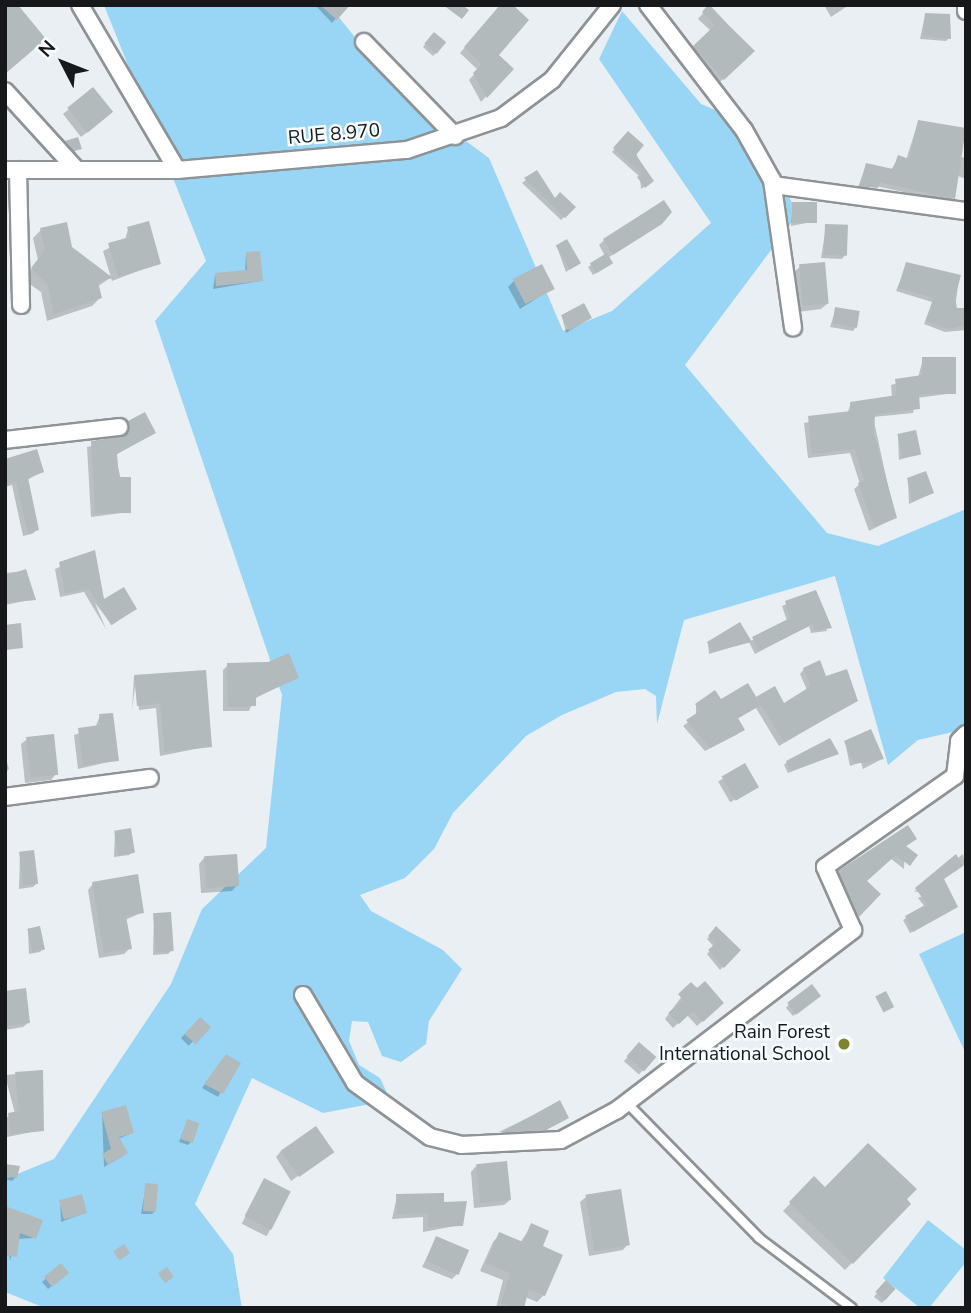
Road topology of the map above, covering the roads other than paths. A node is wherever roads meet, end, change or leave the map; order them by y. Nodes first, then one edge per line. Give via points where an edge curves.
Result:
1 (80, 5) edge
2 (612, 5) edge
3 (648, 5) edge
4 (965, 5) edge
5 (966, 11) edge
6 (364, 42) dead end
7 (5, 91) edge
8 (455, 136) junction
9 (76, 169) junction
10 (12, 170) edge
11 (177, 170) junction
12 (773, 186) junction
13 (966, 211) edge
14 (21, 305) dead end
15 (793, 328) dead end
16 (119, 427) dead end
17 (5, 440) edge
18 (966, 734) edge
19 (150, 778) dead end
20 (5, 797) edge
21 (303, 995) dead end
22 (626, 1102) junction
23 (852, 1308) edge

1 - 11 street
2 - 8 street, RUE 8.970 via 552,80 501,118
3 - 12 street via 744,130
4 - 5 street
6 - 8 street
7 - 9 street
8 - 11 street, RUE 8.970 via 407,150
9 - 10 street, RUE 8.970
9 - 11 street, RUE 8.970
10 - 14 street
12 - 13 street
12 - 15 street
16 - 17 street
18 - 22 street via 958,741 955,776 825,867 853,930
19 - 20 street
21 - 22 street via 360,1089 444,1143 561,1140
22 - 23 lane via 759,1238

